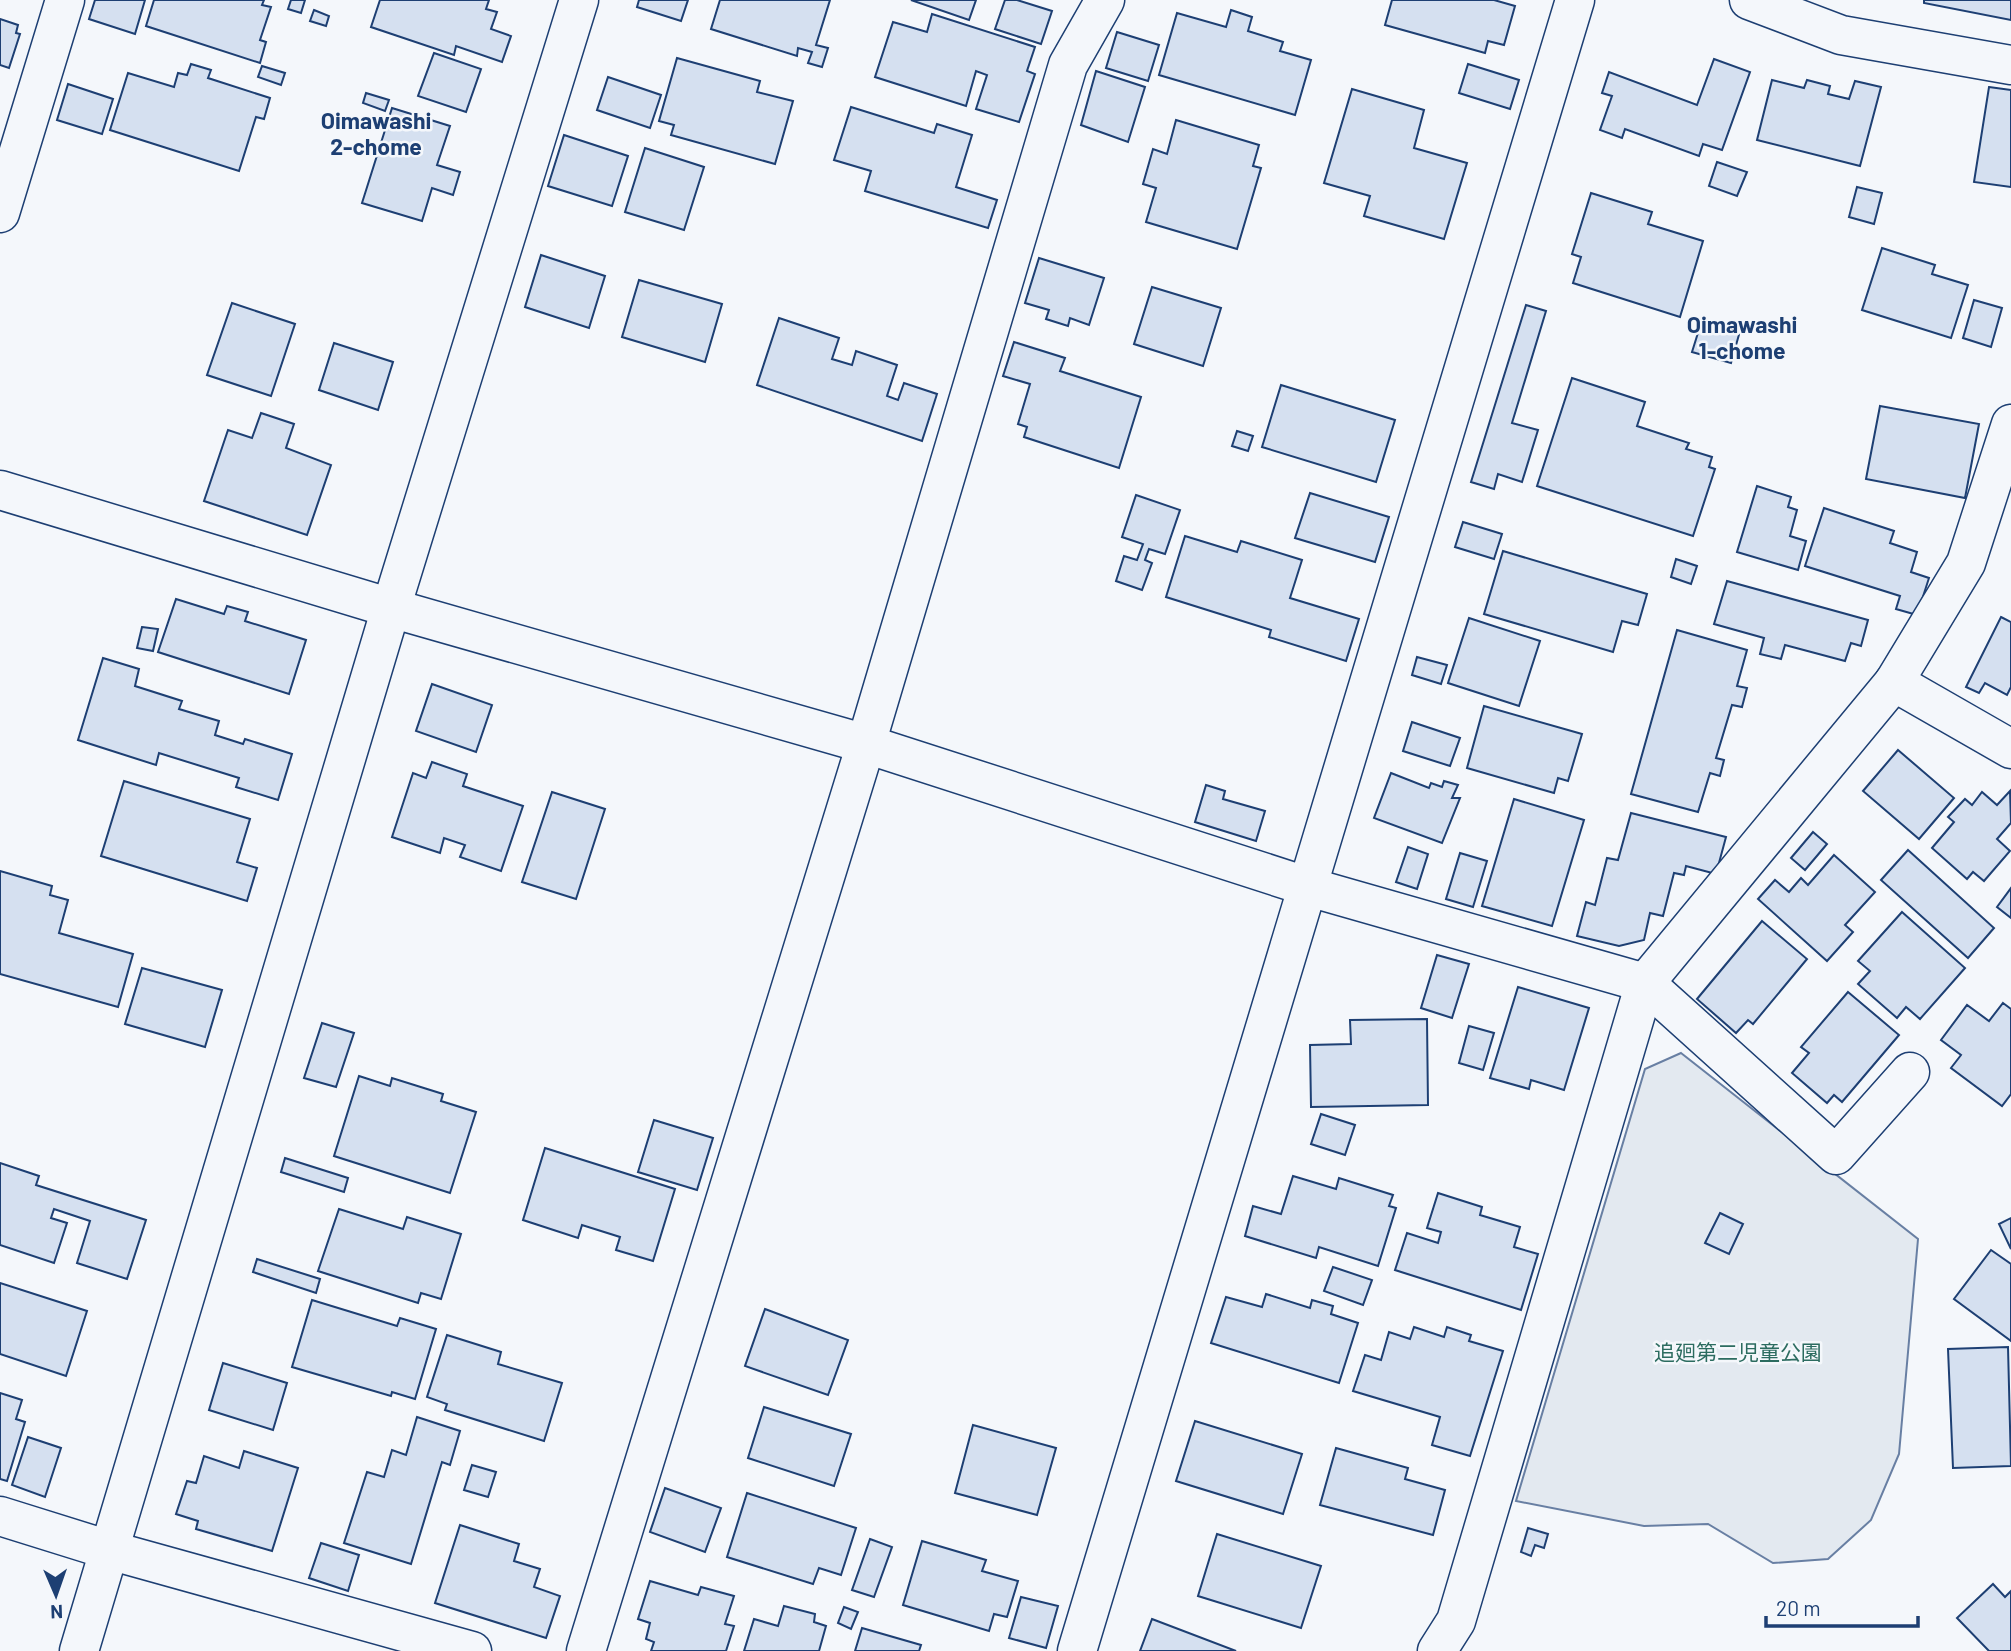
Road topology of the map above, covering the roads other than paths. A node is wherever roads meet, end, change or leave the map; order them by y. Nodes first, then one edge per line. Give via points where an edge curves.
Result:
1 (65, 0) edge
2 (579, 0) edge
3 (1105, 0) edge
4 (1575, 0) edge
5 (1749, 0) edge
6 (2011, 65) edge
7 (12, 133) edge
8 (0, 214) edge
9 (2011, 424) edge
10 (0, 490) edge
11 (391, 608) junction
12 (1894, 682) junction
13 (866, 744) junction
14 (2011, 749) edge
15 (1309, 887) junction
16 (1645, 983) junction
17 (1910, 1072) dead end
18 (0, 1516) edge
19 (109, 1550) junction
20 (79, 1651) edge
21 (472, 1651) edge
22 (586, 1651) edge
23 (1077, 1651) edge
24 (1437, 1651) edge

1 - 7 street
2 - 11 street
3 - 13 street via 1068,65
4 - 15 street
5 - 6 street via 1841,35
7 - 8 street
9 - 12 street via 1966,563
10 - 11 street
11 - 13 street
11 - 19 street
12 - 14 street
12 - 16 street
13 - 15 street
13 - 22 street
15 - 16 street
15 - 23 street
16 - 17 street via 1836,1155
16 - 24 street via 1456,1621
18 - 19 street
19 - 20 street
19 - 21 street

